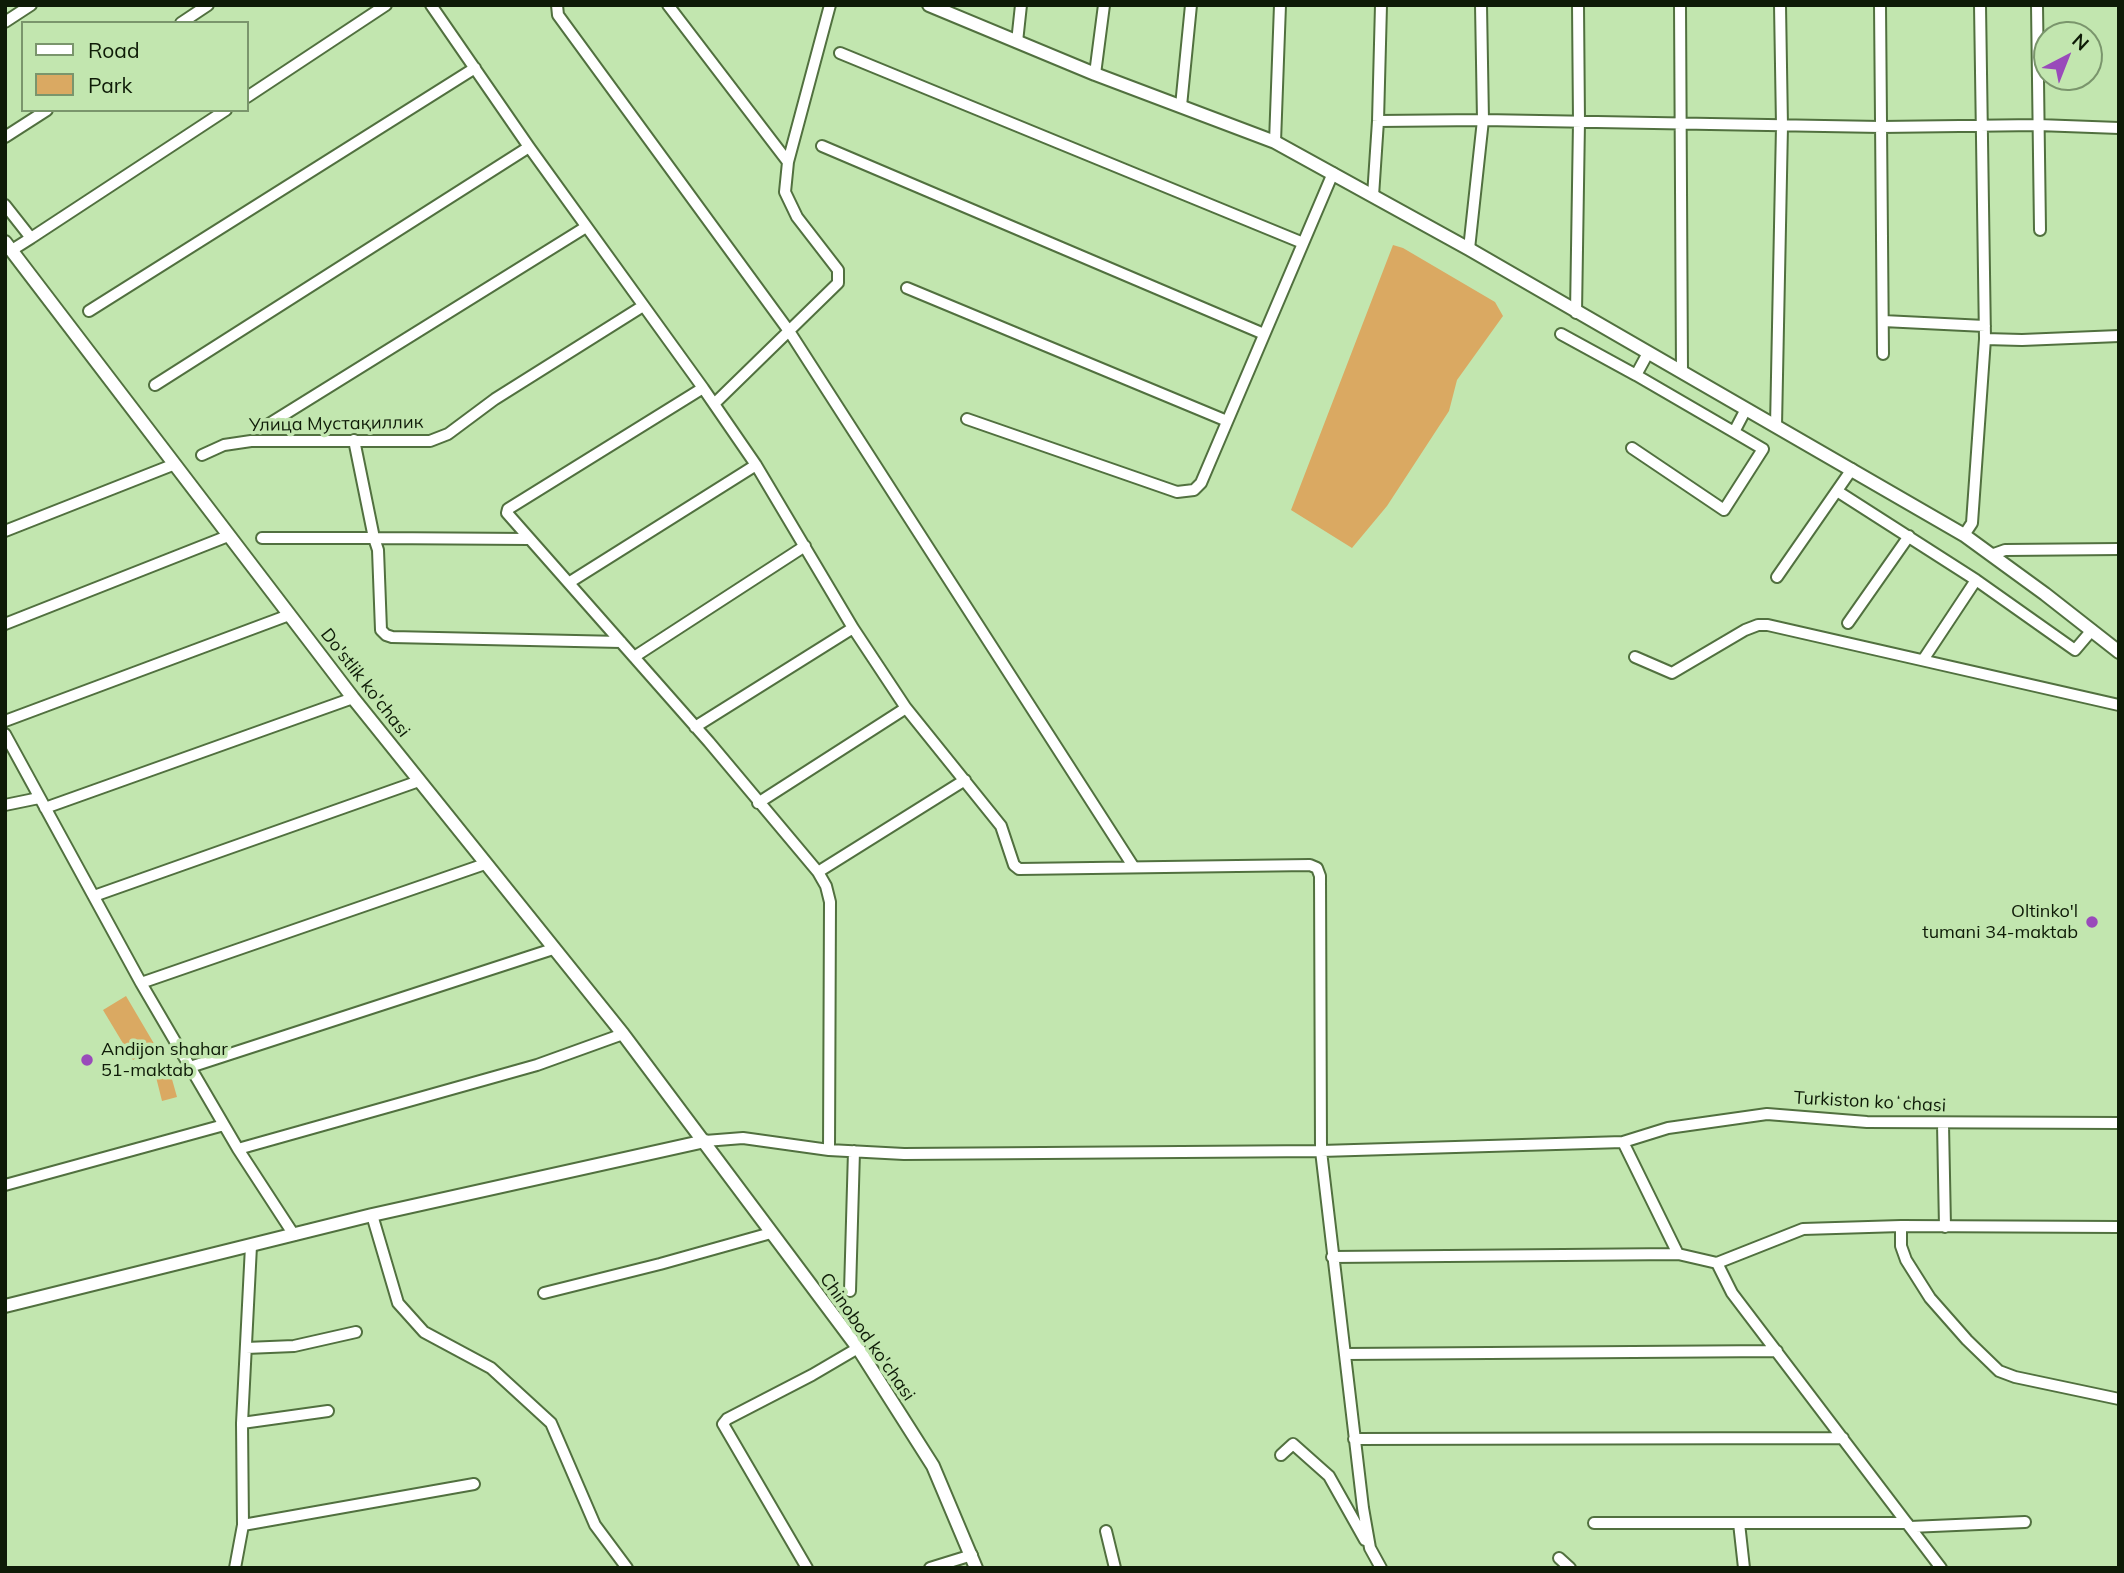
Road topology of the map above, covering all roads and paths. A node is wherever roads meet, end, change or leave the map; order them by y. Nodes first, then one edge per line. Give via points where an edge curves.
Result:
1 (31, 5) edge
2 (208, 5) edge
3 (386, 5) edge
4 (431, 5) edge
5 (557, 5) edge
6 (668, 5) edge
7 (830, 5) edge
8 (1021, 5) edge
9 (1104, 5) edge
10 (1191, 5) edge
11 (1280, 5) edge
12 (1381, 5) edge
13 (1481, 5) edge
14 (1578, 5) edge
15 (1679, 5) edge
16 (1780, 5) edge
17 (1880, 5) edge
18 (1980, 5) edge
19 (2037, 5) edge
20 (931, 6) edge
21 (184, 21) edge
22 (5, 22) edge
23 (1017, 42) junction
24 (840, 52) dead end
25 (475, 68) junction
26 (1095, 74) junction
27 (248, 96) edge
28 (1181, 106) junction
29 (44, 112) edge
30 (223, 112) edge
31 (1483, 120) junction
32 (1378, 121) junction
33 (1579, 122) junction
34 (1680, 124) junction
35 (2038, 125) junction
36 (1782, 126) junction
37 (1980, 126) junction
38 (1881, 127) junction
39 (2119, 128) edge
40 (5, 137) edge
41 (1275, 142) junction
42 (822, 146) dead end
43 (529, 147) junction
44 (788, 162) junction
45 (1332, 173) junction
46 (1373, 195) junction
47 (5, 205) edge
48 (586, 227) junction
49 (2040, 230) dead end
50 (31, 238) junction
51 (1303, 243) junction
52 (9, 246) edge
53 (1469, 249) junction
54 (907, 288) dead end
55 (643, 306) junction
56 (89, 311) dead end
57 (1576, 313) junction
58 (1883, 321) junction
59 (1985, 326) junction
60 (789, 331) junction
61 (1264, 334) junction
62 (1561, 334) dead end
63 (2119, 336) edge
64 (1985, 339) junction
65 (1648, 353) junction
66 (1883, 354) dead end
67 (1682, 372) junction
68 (1636, 375) junction
69 (155, 385) dead end
70 (703, 388) junction
71 (714, 404) junction
72 (1746, 409) junction
73 (967, 419) dead end
74 (1227, 421) junction
75 (269, 424) dead end
76 (1776, 426) junction
77 (1734, 432) junction
78 (354, 439) junction
79 (1632, 448) dead end
80 (202, 455) dead end
81 (175, 464) junction
82 (756, 465) junction
83 (1852, 468) junction
84 (1837, 491) junction
85 (5, 531) edge
86 (1964, 535) junction
87 (228, 536) junction
88 (1909, 536) junction
89 (262, 538) dead end
90 (374, 538) junction
91 (529, 539) junction
92 (805, 546) junction
93 (2119, 549) edge
94 (1992, 555) junction
95 (1777, 577) dead end
96 (1976, 580) junction
97 (570, 582) junction
98 (289, 615) junction
99 (1848, 623) dead end
100 (5, 624) edge
101 (853, 628) junction
102 (2092, 630) junction
103 (621, 642) junction
104 (2119, 652) edge
105 (634, 656) junction
106 (1635, 657) dead end
107 (1923, 660) junction
108 (353, 698) junction
109 (2119, 705) edge
110 (906, 708) junction
111 (5, 721) edge
112 (695, 727) junction
113 (5, 734) edge
114 (965, 780) junction
115 (419, 781) junction
116 (42, 803) junction
117 (758, 803) junction
118 (5, 805) edge
119 (485, 864) junction
120 (1133, 866) junction
121 (818, 872) junction
122 (94, 896) junction
123 (553, 949) junction
124 (141, 983) junction
125 (623, 1034) junction
126 (190, 1067) junction
127 (2119, 1123) edge
128 (1943, 1124) junction
129 (224, 1125) junction
130 (705, 1141) junction
131 (1623, 1142) junction
132 (238, 1149) junction
133 (829, 1150) junction
134 (854, 1151) junction
135 (1321, 1151) junction
136 (5, 1185) edge
137 (372, 1215) junction
138 (1901, 1226) junction
139 (1945, 1227) junction
140 (2119, 1227) edge
141 (771, 1233) junction
142 (294, 1235) junction
143 (251, 1246) junction
144 (1678, 1254) junction
145 (1332, 1257) junction
146 (1717, 1264) junction
147 (850, 1291) dead end
148 (544, 1293) dead end
149 (5, 1306) edge
150 (356, 1332) dead end
151 (246, 1348) junction
152 (858, 1348) junction
153 (1777, 1351) junction
154 (1345, 1353) junction
155 (2119, 1399) edge
156 (328, 1411) dead end
157 (242, 1423) junction
158 (1843, 1438) junction
159 (1354, 1440) junction
160 (1281, 1455) dead end
161 (474, 1484) dead end
162 (2025, 1522) dead end
163 (1739, 1523) junction
164 (1594, 1524) dead end
165 (243, 1525) junction
166 (1909, 1525) junction
167 (1106, 1531) dead end
168 (1370, 1548) junction
169 (1559, 1558) dead end
170 (974, 1561) edge
171 (235, 1568) edge
172 (627, 1568) edge
173 (807, 1568) edge
174 (930, 1568) edge
175 (1115, 1568) edge
176 (1381, 1568) edge
177 (1570, 1568) edge
178 (1744, 1568) edge
179 (1941, 1568) edge

1 - 22 street
2 - 21 street
3 - 27 street
4 - 25 street
5 - 60 street via 558,15
6 - 44 street
7 - 44 street
8 - 23 street
9 - 26 street
10 - 28 street
11 - 41 street
12 - 32 street
13 - 31 street
14 - 33 street
15 - 34 street
16 - 36 street
17 - 38 street
18 - 37 street
19 - 35 street
20 - 23 street
23 - 26 street
24 - 51 street
25 - 43 street
25 - 56 street
26 - 28 street
28 - 41 street
29 - 40 street
30 - 50 street
31 - 32 street
31 - 33 street
31 - 53 street
32 - 46 street
33 - 34 street
33 - 57 street
34 - 36 street
34 - 67 street
35 - 37 street
35 - 39 street
35 - 49 street
36 - 38 street
36 - 76 street
37 - 38 street
37 - 59 street
38 - 58 street
41 - 45 street
42 - 61 street
43 - 48 street
43 - 69 street
44 - 60 street via 785,192 797,217 838,270 838,283
45 - 46 street
45 - 51 street
46 - 53 street
47 - 50 street
48 - 55 street
48 - 75 street
50 - 52 street
51 - 61 street
52 - 81 street, Do'stlik ko'chasi
53 - 57 street
54 - 74 street
55 - 70 street
55 - 78 street, Улица Мустақиллик via 448,434 430,441
57 - 65 street
58 - 59 street
58 - 66 street
59 - 64 street
60 - 71 street
60 - 120 street
61 - 74 street
62 - 68 street
63 - 64 street
64 - 86 street via 1972,523
65 - 67 street
65 - 68 street
67 - 72 street
68 - 77 street
70 - 71 street
70 - 91 street via 508,509 509,517
71 - 82 street
72 - 76 street
72 - 77 street
73 - 74 street via 1177,492 1194,490 1201,483
76 - 83 street
77 - 79 street via 1763,449 1724,510
78 - 80 street, Улица Мустақиллик via 251,441 224,445
78 - 90 street
81 - 85 street
81 - 87 street, Do'stlik ko'chasi
82 - 92 street
82 - 97 street
83 - 84 street
83 - 86 street
84 - 88 street
84 - 95 street
86 - 94 street
87 - 98 street, Do'stlik ko'chasi
87 - 100 street
88 - 96 street
88 - 99 street
89 - 90 street
90 - 91 street
90 - 103 street via 381,630 386,635
91 - 97 street
92 - 101 street
92 - 105 street
93 - 94 street via 2005,550
94 - 102 street
96 - 102 street via 2075,650
96 - 107 street
97 - 103 street
98 - 108 street, Do'stlik ko'chasi
98 - 111 street
101 - 110 street
101 - 112 street
102 - 104 street
103 - 105 street
105 - 112 street
106 - 107 street via 1672,673 1745,630 1768,625
107 - 109 street
108 - 115 street, Do'stlik ko'chasi
108 - 116 street
110 - 114 street
110 - 117 street
112 - 117 street
113 - 116 street
114 - 120 street via 1000,826 1018,869
114 - 121 street
115 - 119 street, Do'stlik ko'chasi
115 - 122 street
116 - 118 street
116 - 122 street
117 - 121 street
119 - 123 street, Do'stlik ko'chasi
119 - 124 street
120 - 135 street via 1317,868
121 - 133 street via 830,902
122 - 124 street
123 - 125 street, Do'stlik ko'chasi
123 - 126 street
124 - 126 street
125 - 130 street, Do'stlik ko'chasi
125 - 132 street via 537,1065
126 - 129 street
127 - 128 street, Turkiston koʻchasi
128 - 131 street, Turkiston koʻchasi via 1767,1114 1668,1128
128 - 139 street
129 - 132 street
129 - 136 street
130 - 133 street, Turkiston koʻchasi via 743,1138
130 - 137 street
130 - 141 street, Chinobod ko'chasi
131 - 135 street, Turkiston koʻchasi
131 - 144 street
132 - 142 street
133 - 134 street, Turkiston koʻchasi
134 - 135 street, Turkiston koʻchasi
134 - 147 street
135 - 145 street
137 - 142 street
137 - 172 street via 398,1303 424,1332 491,1368 551,1423 595,1525
138 - 139 street
138 - 146 street via 1803,1228
138 - 155 street via 1901,1246 1912,1272 1947,1319 1999,1371
139 - 140 street
141 - 148 street
141 - 152 street, Chinobod ko'chasi
142 - 143 street
143 - 149 street
143 - 151 street
144 - 145 street
144 - 146 street
145 - 154 street
146 - 153 street via 1732,1293
150 - 151 street via 294,1346
151 - 157 street
152 - 170 street, Chinobod ko'chasi via 933,1466
152 - 173 street via 723,1424
153 - 154 street
153 - 158 street
154 - 159 street
156 - 157 street
157 - 165 street
158 - 159 street
158 - 166 street
159 - 168 street
160 - 168 street via 1293,1444 1329,1476
161 - 165 street
162 - 166 street
163 - 164 street
163 - 166 street
163 - 178 street
165 - 171 street
166 - 179 street
167 - 175 street
168 - 176 street
169 - 177 street
170 - 174 street

